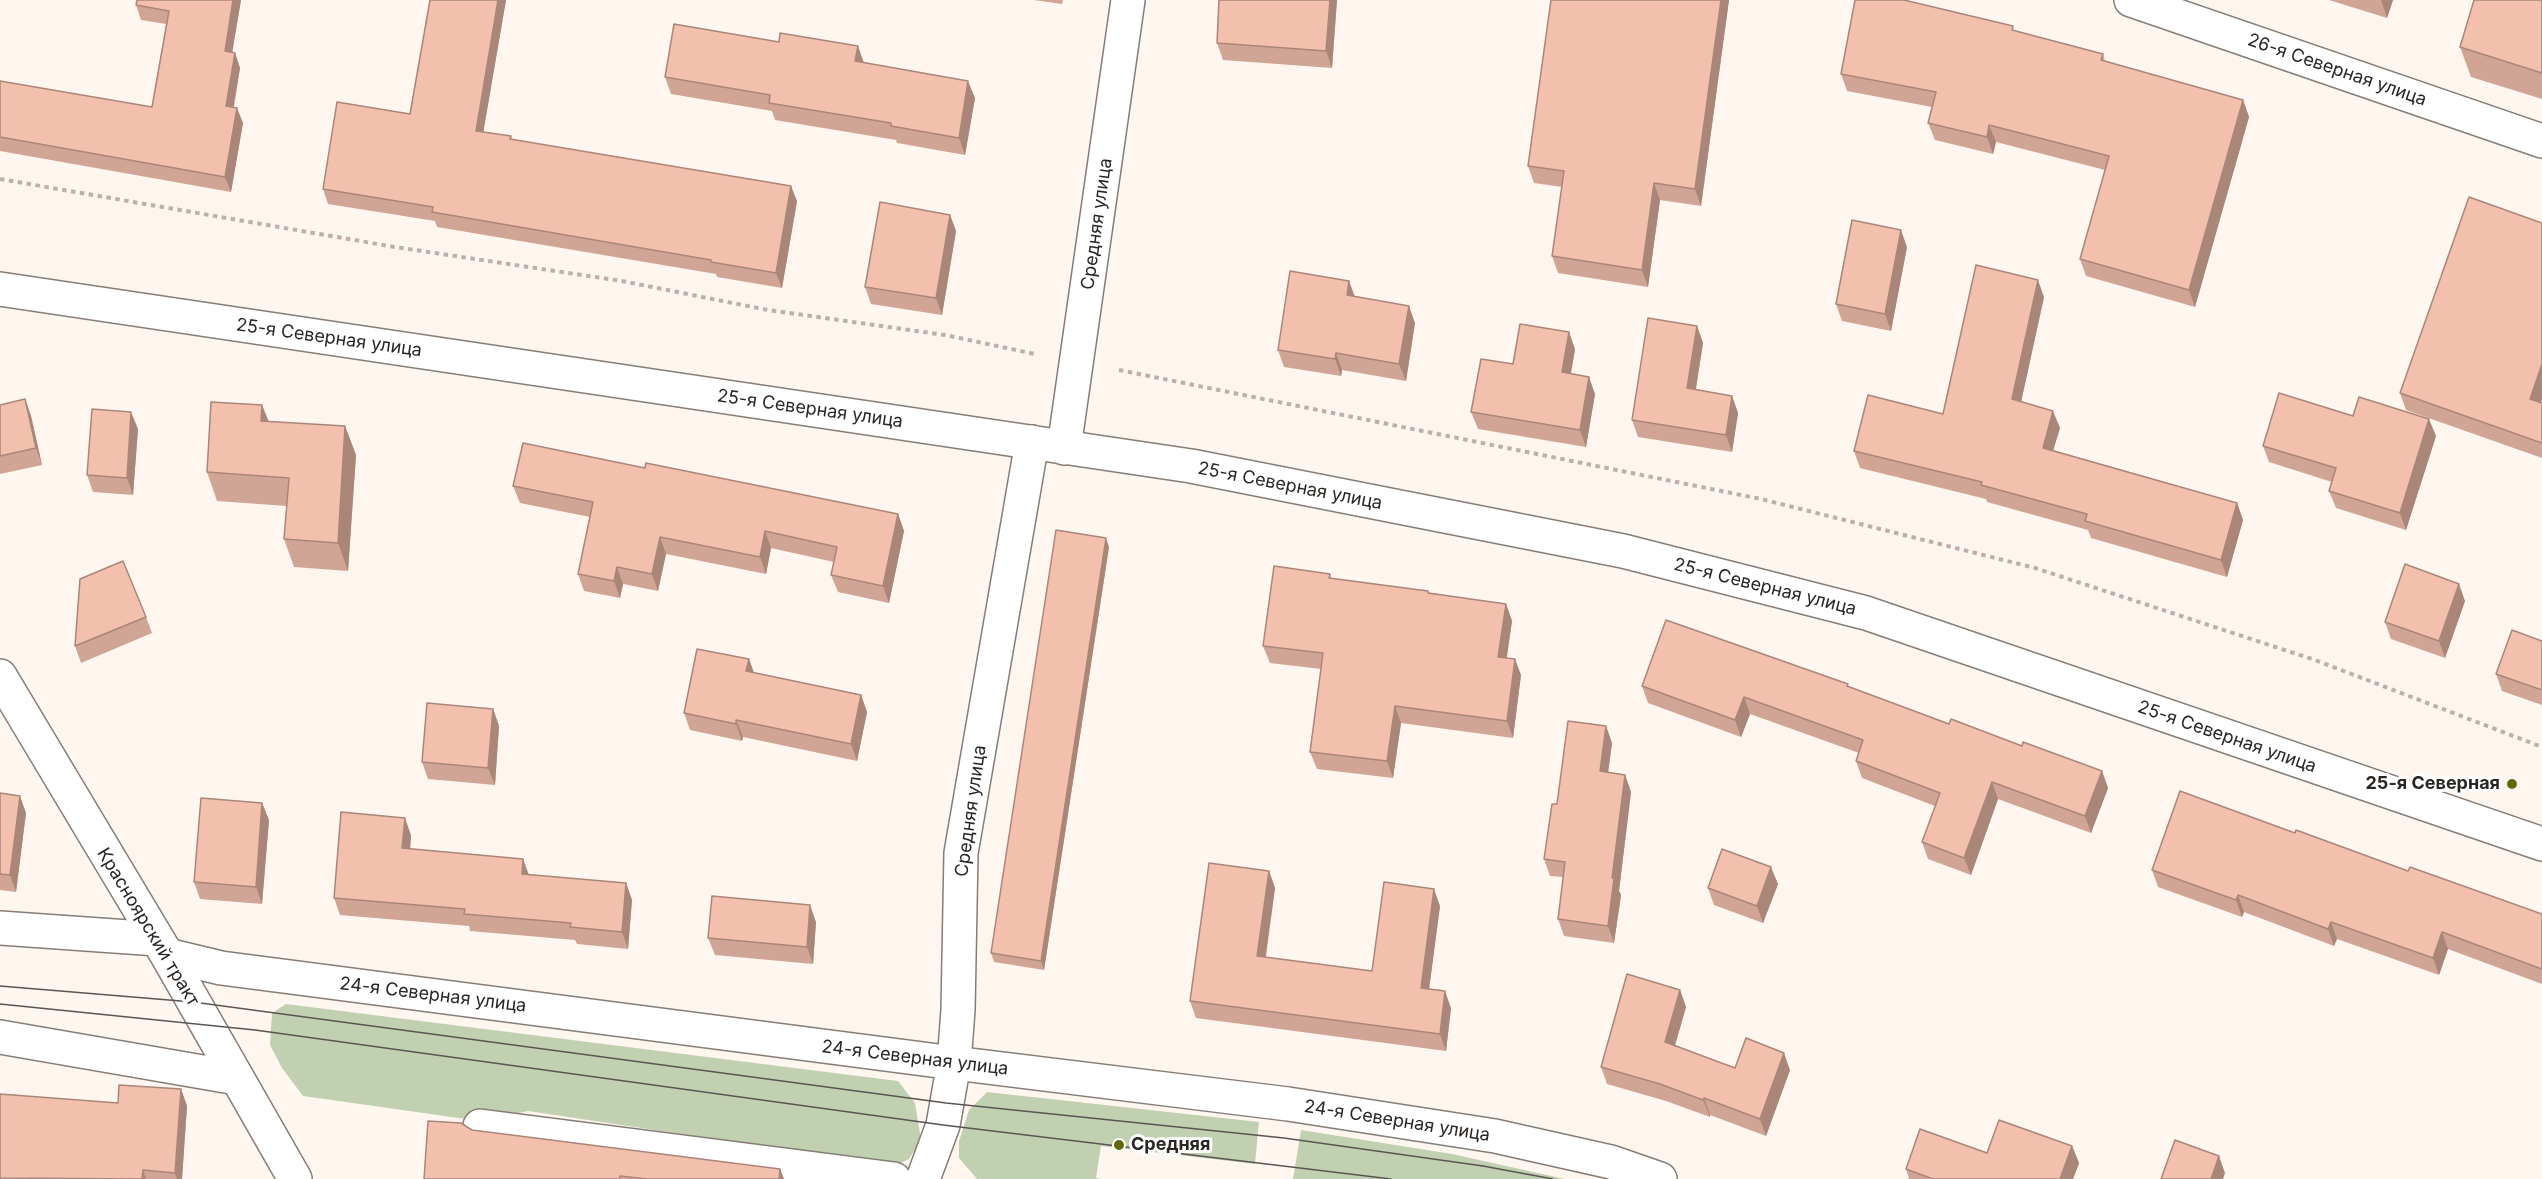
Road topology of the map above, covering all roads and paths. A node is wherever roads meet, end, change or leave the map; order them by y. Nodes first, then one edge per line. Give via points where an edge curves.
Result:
1 (1128, 0) edge
2 (2131, 0) edge
3 (2542, 141) edge
4 (0, 180) edge
5 (0, 289) edge
6 (1077, 362) junction
7 (1032, 442) junction
8 (1064, 448) junction
9 (0, 676) edge
10 (2542, 747) edge
11 (2542, 844) edge
12 (0, 928) edge
13 (162, 947) junction
14 (0, 1036) edge
15 (954, 1063) junction
16 (237, 1078) junction
17 (480, 1126) dead end
18 (295, 1179) edge
19 (894, 1179) edge
20 (923, 1179) edge
21 (1660, 1179) edge

1 - 6 main road, Средняя улица
2 - 3 main road, 26-я Северная улица
4 - 6 path via 622,281 768,310 945,335
5 - 7 main road, 25-я Северная улица
6 - 8 main road, Средняя улица
6 - 10 path via 1761,499 2035,568 2315,660
7 - 8 main road, 25-я Северная улица
7 - 15 main road, Средняя улица via 961,853
8 - 11 main road, 25-я Северная улица via 1191,466 1623,551 1866,613
9 - 13 main road, Красноярский тракт
12 - 13 main road, 24-я Северная улица
13 - 15 main road, 24-я Северная улица via 221,968
13 - 16 main road, Красноярский тракт
14 - 16 main road
15 - 20 main road, Средняя улица via 943,1125
15 - 21 main road, 24-я Северная улица via 1288,1104 1495,1136 1611,1162
16 - 18 main road, Красноярский тракт
17 - 19 main road

